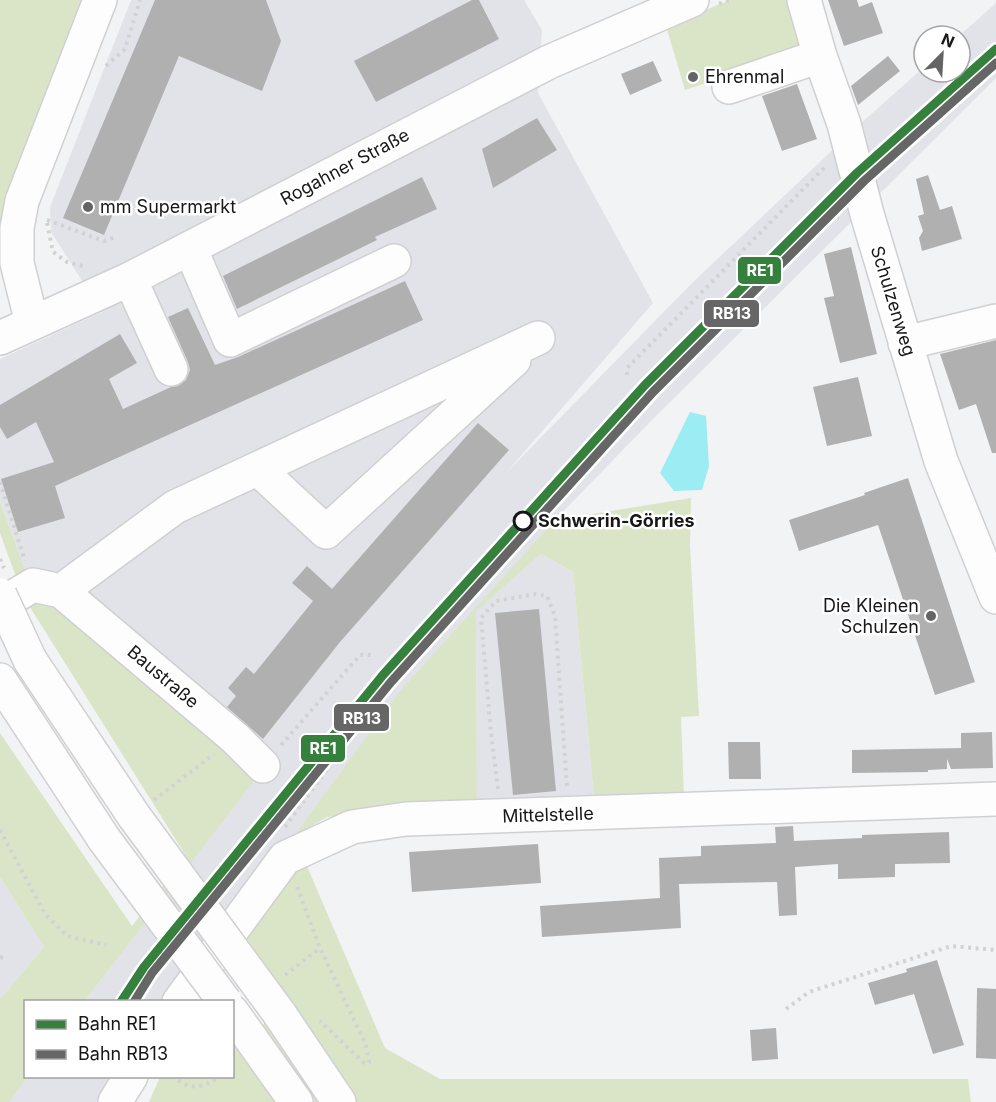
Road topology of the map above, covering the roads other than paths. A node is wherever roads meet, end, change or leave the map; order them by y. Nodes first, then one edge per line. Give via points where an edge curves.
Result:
1 (100, 0) edge
2 (692, 0) edge
3 (804, 0) edge
4 (820, 56) junction
5 (729, 87) dead end
6 (190, 248) junction
7 (394, 261) dead end
8 (130, 279) junction
9 (996, 321) edge
10 (32, 323) junction
11 (0, 338) edge
12 (905, 343) junction
13 (171, 369) dead end
14 (258, 469) junction
15 (47, 588) junction
16 (0, 594) edge
17 (996, 597) edge
18 (0, 605) edge
19 (0, 681) edge
20 (263, 766) road end
21 (996, 800) edge
22 (180, 1000) edge
23 (224, 1000) edge
24 (241, 1024) edge
25 (130, 1078) edge
26 (115, 1102) edge
27 (296, 1102) edge
28 (339, 1102) edge

1 - 10 main road via 21,201 17,263
2 - 6 main road, Rogahner Straße via 549,62
3 - 4 main road, Schulzenweg
4 - 5 main road
4 - 12 main road, Schulzenweg via 844,124
6 - 7 main road via 230,340
6 - 8 main road, Rogahner Straße
8 - 10 main road, Rogahner Straße
8 - 13 main road
9 - 12 main road
10 - 11 main road, Rogahner Straße
12 - 17 main road, Schulzenweg via 941,461
14 - 14 main road via 516,348 538,339 326,532
14 - 15 main road via 175,507
15 - 18 main road
15 - 20 main road, Baustraße via 235,738
16 - 28 main road, bridge via 30,660 141,810
19 - 23 main road, bridge via 104,839
21 - 22 main road, Mittelstelle via 406,819 352,827 285,858
24 - 27 main road
25 - 26 main road

